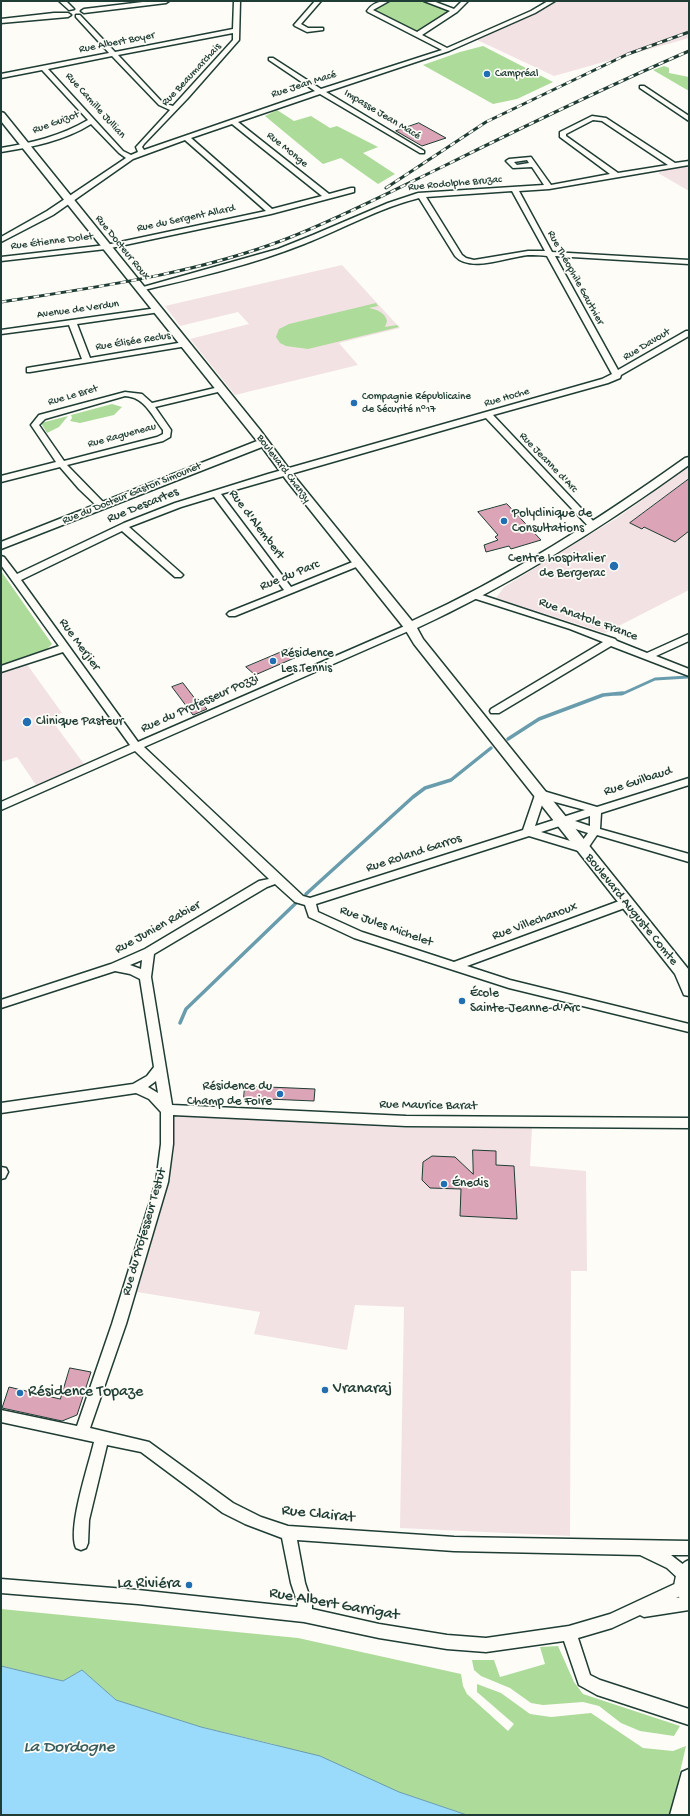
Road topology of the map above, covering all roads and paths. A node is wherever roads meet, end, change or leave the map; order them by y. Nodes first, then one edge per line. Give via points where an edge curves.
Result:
1 (62, 1) edge
2 (166, 1) edge
3 (237, 1) edge
4 (318, 1) edge
5 (386, 1) edge
6 (427, 1) edge
7 (465, 1) edge
8 (552, 1) edge
9 (84, 11) junction
10 (456, 11) junction
11 (69, 12) junction
12 (78, 16) junction
13 (1, 21) edge
14 (321, 29) dead end
15 (237, 30) junction
16 (417, 35) junction
17 (447, 50) junction
18 (114, 54) junction
19 (271, 59) dead end
20 (44, 68) junction
21 (1, 76) edge
22 (642, 88) dead end
23 (320, 91) junction
24 (174, 109) junction
25 (1, 115) edge
26 (689, 119) edge
27 (93, 120) junction
28 (234, 121) junction
29 (186, 137) junction
30 (26, 146) junction
31 (1, 150) edge
32 (422, 152) dead end
33 (142, 153) junction
34 (131, 158) junction
35 (689, 163) edge
36 (534, 165) dead end
37 (673, 166) junction
38 (617, 176) junction
39 (549, 187) junction
40 (351, 190) dead end
41 (515, 190) junction
42 (326, 196) junction
43 (421, 196) junction
44 (70, 201) junction
45 (271, 212) junction
46 (1, 240) edge
47 (106, 247) junction
48 (549, 254) junction
49 (1, 259) edge
50 (689, 262) edge
51 (140, 288) junction
52 (157, 310) junction
53 (72, 322) junction
54 (1, 332) edge
55 (689, 333) edge
56 (184, 344) junction
57 (86, 361) junction
58 (30, 370) dead end
59 (617, 376) junction
60 (219, 389) junction
61 (149, 406) junction
62 (488, 415) junction
63 (262, 443) junction
64 (689, 460) edge
65 (61, 464) junction
66 (286, 472) junction
67 (1, 478) edge
68 (216, 493) junction
69 (102, 506) junction
70 (593, 526) junction
71 (123, 527) junction
72 (1, 546) edge
73 (1, 559) edge
74 (358, 563) junction
75 (178, 575) dead end
76 (16, 579) junction
77 (290, 591) junction
78 (476, 596) junction
79 (232, 614) dead end
80 (410, 627) junction
81 (689, 637) edge
82 (612, 642) junction
83 (64, 648) junction
84 (648, 656) junction
85 (1, 669) edge
86 (689, 673) edge
87 (495, 711) dead end
88 (136, 746) junction
89 (689, 781) edge
90 (540, 794) junction
91 (1, 806) edge
92 (596, 810) junction
93 (561, 822) junction
94 (595, 831) junction
95 (528, 832) junction
96 (582, 848) junction
97 (689, 858) edge
98 (277, 880) junction
99 (310, 902) junction
100 (626, 903) junction
101 (149, 952) junction
102 (455, 966) junction
103 (115, 967) junction
104 (685, 975) edge
105 (145, 978) junction
106 (689, 991) edge
107 (1, 1004) edge
108 (689, 1028) edge
109 (160, 1068) junction
110 (136, 1088) junction
111 (1, 1108) edge
112 (167, 1110) junction
113 (689, 1123) edge
114 (1, 1416) edge
115 (81, 1433) junction
116 (102, 1438) junction
117 (288, 1533) junction
118 (81, 1543) dead end
119 (636, 1548) junction
120 (689, 1548) edge
121 (1, 1586) edge
122 (687, 1586) edge
123 (304, 1615) junction
124 (569, 1633) junction
125 (689, 1717) edge
126 (689, 1779) edge
127 (680, 1815) edge

1 - 11 street
2 - 9 street
3 - 15 street, Rue Beaumarchais
4 - 14 street via 297,25 307,30
5 - 16 street via 370,11
6 - 10 street
7 - 10 street
8 - 17 street, Rue Jean Macé via 534,12
9 - 11 street via 80,9
9 - 12 street
10 - 16 street
11 - 12 street
11 - 13 street
12 - 18 street
15 - 18 street, Rue Albert Boyer
15 - 24 street, Rue Beaumarchais via 236,40 232,46
16 - 17 street
17 - 23 street, Rue Jean Macé
18 - 20 street, Rue Albert Boyer
18 - 24 street via 161,104
19 - 23 street, Impasse Jean Macé
20 - 21 street, Rue Albert Boyer
20 - 27 street, Rue Camille Jullian
22 - 26 street
23 - 28 street, Rue Jean Macé
23 - 32 street, Impasse Jean Macé
24 - 33 street, Rue Beaumarchais via 142,143 139,148
25 - 30 main road, Rue Docteur Roux
27 - 30 street, Rue Guizot via 55,138
27 - 34 street, Rue Camille Jullian via 121,152
28 - 29 street, Rue Jean Macé
28 - 42 street, Rue Monge
29 - 33 street, Rue Jean Macé
29 - 45 street
30 - 31 street, Rue Guizot
30 - 44 main road, Rue Docteur Roux
33 - 34 street, Rue Jean Macé
34 - 44 street, Rue Jean Macé
35 - 37 street, Rue Rodolphe Bruzac
36 - 39 street
37 - 38 street, Rue Rodolphe Bruzac
37 - 38 street via 604,119 592,118 562,133 562,137
38 - 39 street, Rue Rodolphe Bruzac
39 - 41 street, Rue Rodolphe Bruzac
40 - 42 street, Rue du Sergent Allard
41 - 43 street, Rue Rodolphe Bruzac
41 - 48 street, Rue Théophile Gauthier
42 - 45 street, Rue du Sergent Allard
43 - 48 street via 464,260 474,262 528,253
43 - 51 street, Rue Rodolphe Bruzac via 388,204 322,235 267,255
44 - 46 street, Rue Jean Macé
44 - 47 main road, Rue Docteur Roux
45 - 47 street, Rue du Sergent Allard
47 - 49 street, Rue Étienne Dolet
47 - 51 main road, Rue Docteur Roux
48 - 50 street
48 - 59 street, Rue Théophile Gauthier
51 - 52 main road, Rue Docteur Roux
52 - 53 street, Avenue de Verdun
52 - 56 main road, Boulevard Chanzy
53 - 54 street, Avenue de Verdun
53 - 57 street, Rue Élisée Reclus
55 - 59 street, Rue Davout
56 - 57 street, Rue Élisée Reclus
56 - 60 main road, Boulevard Chanzy
57 - 58 street, Rue Élisée Reclus
59 - 62 street, Rue Hoche
60 - 61 street, Rue Ragueneau
60 - 63 main road, Boulevard Chanzy
61 - 65 street, Rue Ragueneau via 167,430 167,434 160,439
61 - 65 street, Rue Le Bret via 140,397 125,394 37,421 35,425
62 - 66 street, Rue Hoche
62 - 70 street, Rue Jeanne d'Arc
63 - 66 main road, Boulevard Chanzy
63 - 69 main road, Rue du Docteur Gaston Simounet
64 - 70 main road
65 - 67 street, Rue Ragueneau
65 - 69 street, Rue Le Bret
66 - 68 street, Rue Descartes
66 - 74 main road, Boulevard Chanzy
68 - 71 street, Rue Descartes
68 - 77 street, Rue d'Alembert
69 - 72 main road, Rue du Docteur Gaston Simounet
70 - 78 main road via 552,553
71 - 75 street
71 - 76 street, Rue Descartes
73 - 76 street, Rue Merjier
74 - 77 street, Rue du Parc
74 - 80 main road, Boulevard Chanzy
76 - 83 street, Rue Merjier
77 - 79 street, Rue du Parc
78 - 80 main road
78 - 82 street, Rue Anatole France
80 - 88 street, Rue du Professeur Pozzi
80 - 90 main road, Boulevard Chanzy via 418,641
81 - 84 street
82 - 84 street, Rue Anatole France
82 - 87 street
83 - 85 street
83 - 88 street, Rue Merjier
84 - 86 street, Rue Anatole France
88 - 91 street, Rue du Professeur Pozzi
88 - 98 street
89 - 92 street, Rue Guilbaud
90 - 92 street
90 - 93 main road, Boulevard Auguste Comte
90 - 95 street
92 - 93 street, Rue Guilbaud
92 - 94 street
93 - 94 street
93 - 95 street, Rue Roland Garros
93 - 96 main road, Boulevard Auguste Comte
94 - 96 street
94 - 97 street
95 - 96 street
95 - 99 street, Rue Roland Garros
96 - 100 main road, Boulevard Auguste Comte
98 - 99 street via 299,899
98 - 101 street, Rue Junien Rabier via 263,884
99 - 102 street, Rue Jules Michelet via 313,914 351,932
100 - 102 street, Rue Villechanoux
100 - 104 main road, Boulevard Auguste Comte
101 - 103 street, Rue Junien Rabier
101 - 105 street, Rue du Professeur Testut
102 - 108 street, Rue Jules Michelet via 509,984
103 - 105 street via 133,970
103 - 107 street, Rue Junien Rabier
104 - 106 main road, Boulevard Auguste Comte
105 - 109 street, Rue du Professeur Testut
109 - 110 street via 151,1079
109 - 112 street, Rue du Professeur Testut
110 - 111 street
110 - 112 street via 148,1090
112 - 113 street, Rue Maurice Barat via 406,1121
112 - 115 street, Rue du Professeur Testut via 167,1144 162,1182 123,1310
114 - 115 street, Rue Clairat
115 - 116 street, Rue Clairat
116 - 117 street, Rue Clairat via 144,1446 229,1508 262,1526
116 - 118 street via 82,1520
117 - 119 street, Rue Clairat via 454,1544
117 - 123 street via 305,1604
119 - 120 street, Rue Clairat
119 - 122 street, Rue Clairat via 662,1556 677,1566
121 - 123 street, Rue Albert Garrigat via 138,1597
122 - 124 street, Rue Albert Garrigat via 612,1621
123 - 124 street, Rue Albert Garrigat via 379,1631 447,1642 486,1645
124 - 125 street via 584,1680 597,1687
126 - 127 main road

